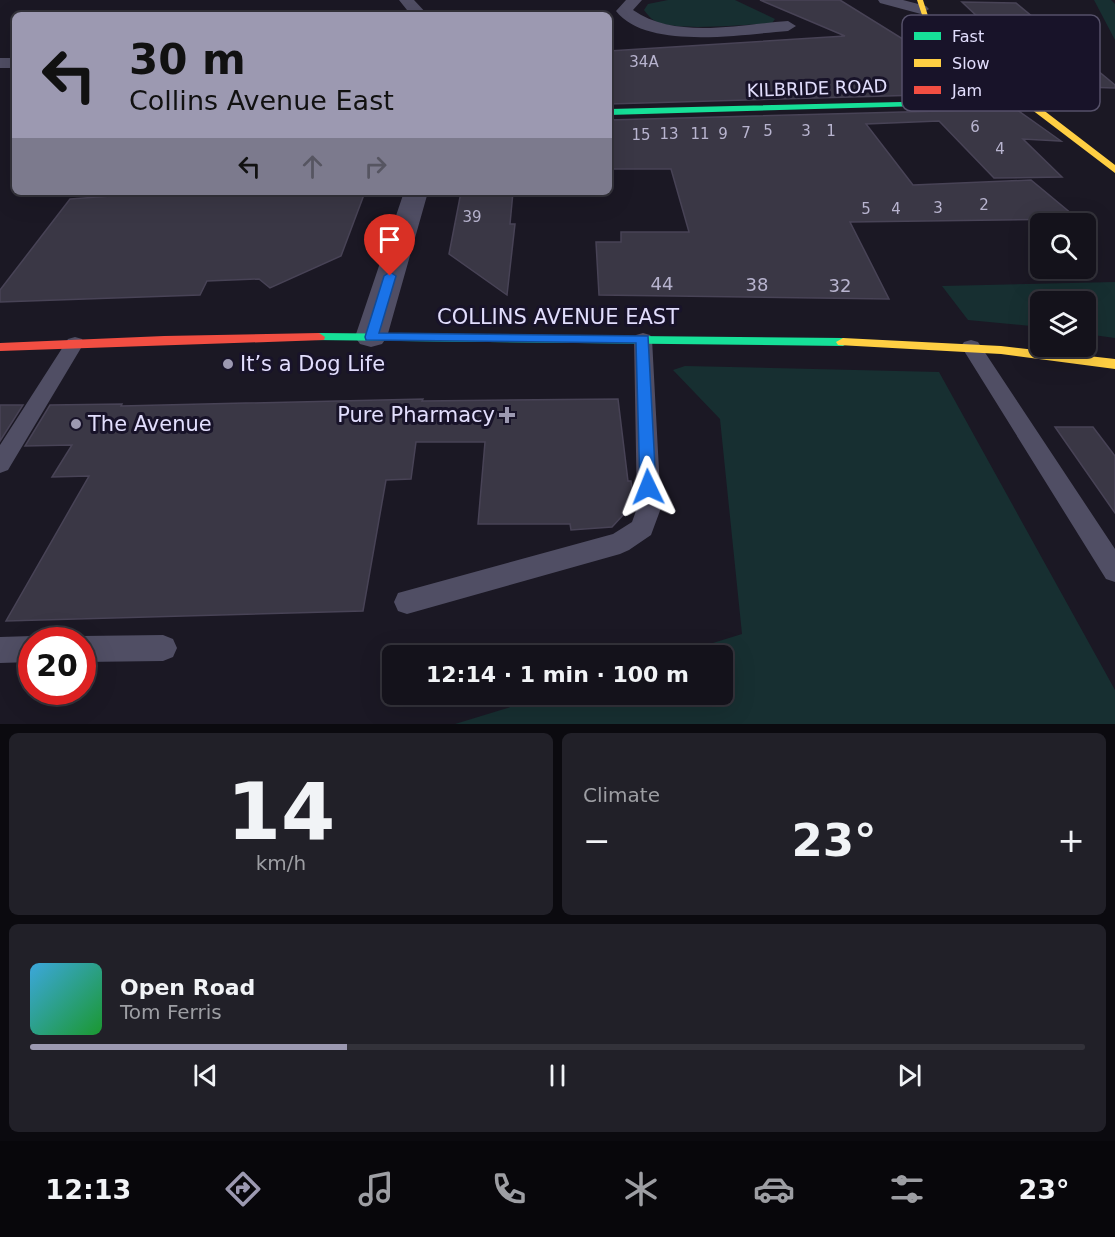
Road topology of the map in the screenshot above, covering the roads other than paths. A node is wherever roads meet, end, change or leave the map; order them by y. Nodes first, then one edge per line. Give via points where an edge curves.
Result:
1 (406, 0) edge
2 (635, 0) edge
3 (885, 0) edge
4 (920, 4) edge
5 (417, 12) edge
6 (788, 26) dead end
7 (902, 104) edge
8 (1039, 111) edge
9 (612, 112) edge
10 (1115, 170) edge
11 (415, 195) edge
12 (371, 337) junction
13 (643, 339) junction
14 (75, 343) junction
15 (971, 346) junction
16 (0, 347) edge
17 (1115, 364) edge
18 (0, 464) edge
19 (1115, 571) edge
20 (407, 602) dead end
21 (163, 648) dead end
22 (18, 649) edge
23 (96, 649) edge
24 (0, 650) edge

1 - 5 street
2 - 6 street via 624,11 632,19 657,29
3 - 4 street
7 - 9 street, KILBRIDE ROAD
8 - 10 street
11 - 12 street
12 - 13 street, COLLINS AVENUE EAST
12 - 14 street, COLLINS AVENUE EAST
13 - 15 street, COLLINS AVENUE EAST
13 - 20 lane via 648,508 642,528 620,543
14 - 16 street, COLLINS AVENUE EAST
14 - 18 lane
15 - 17 street, COLLINS AVENUE EAST
15 - 19 lane
21 - 23 lane
22 - 24 lane

